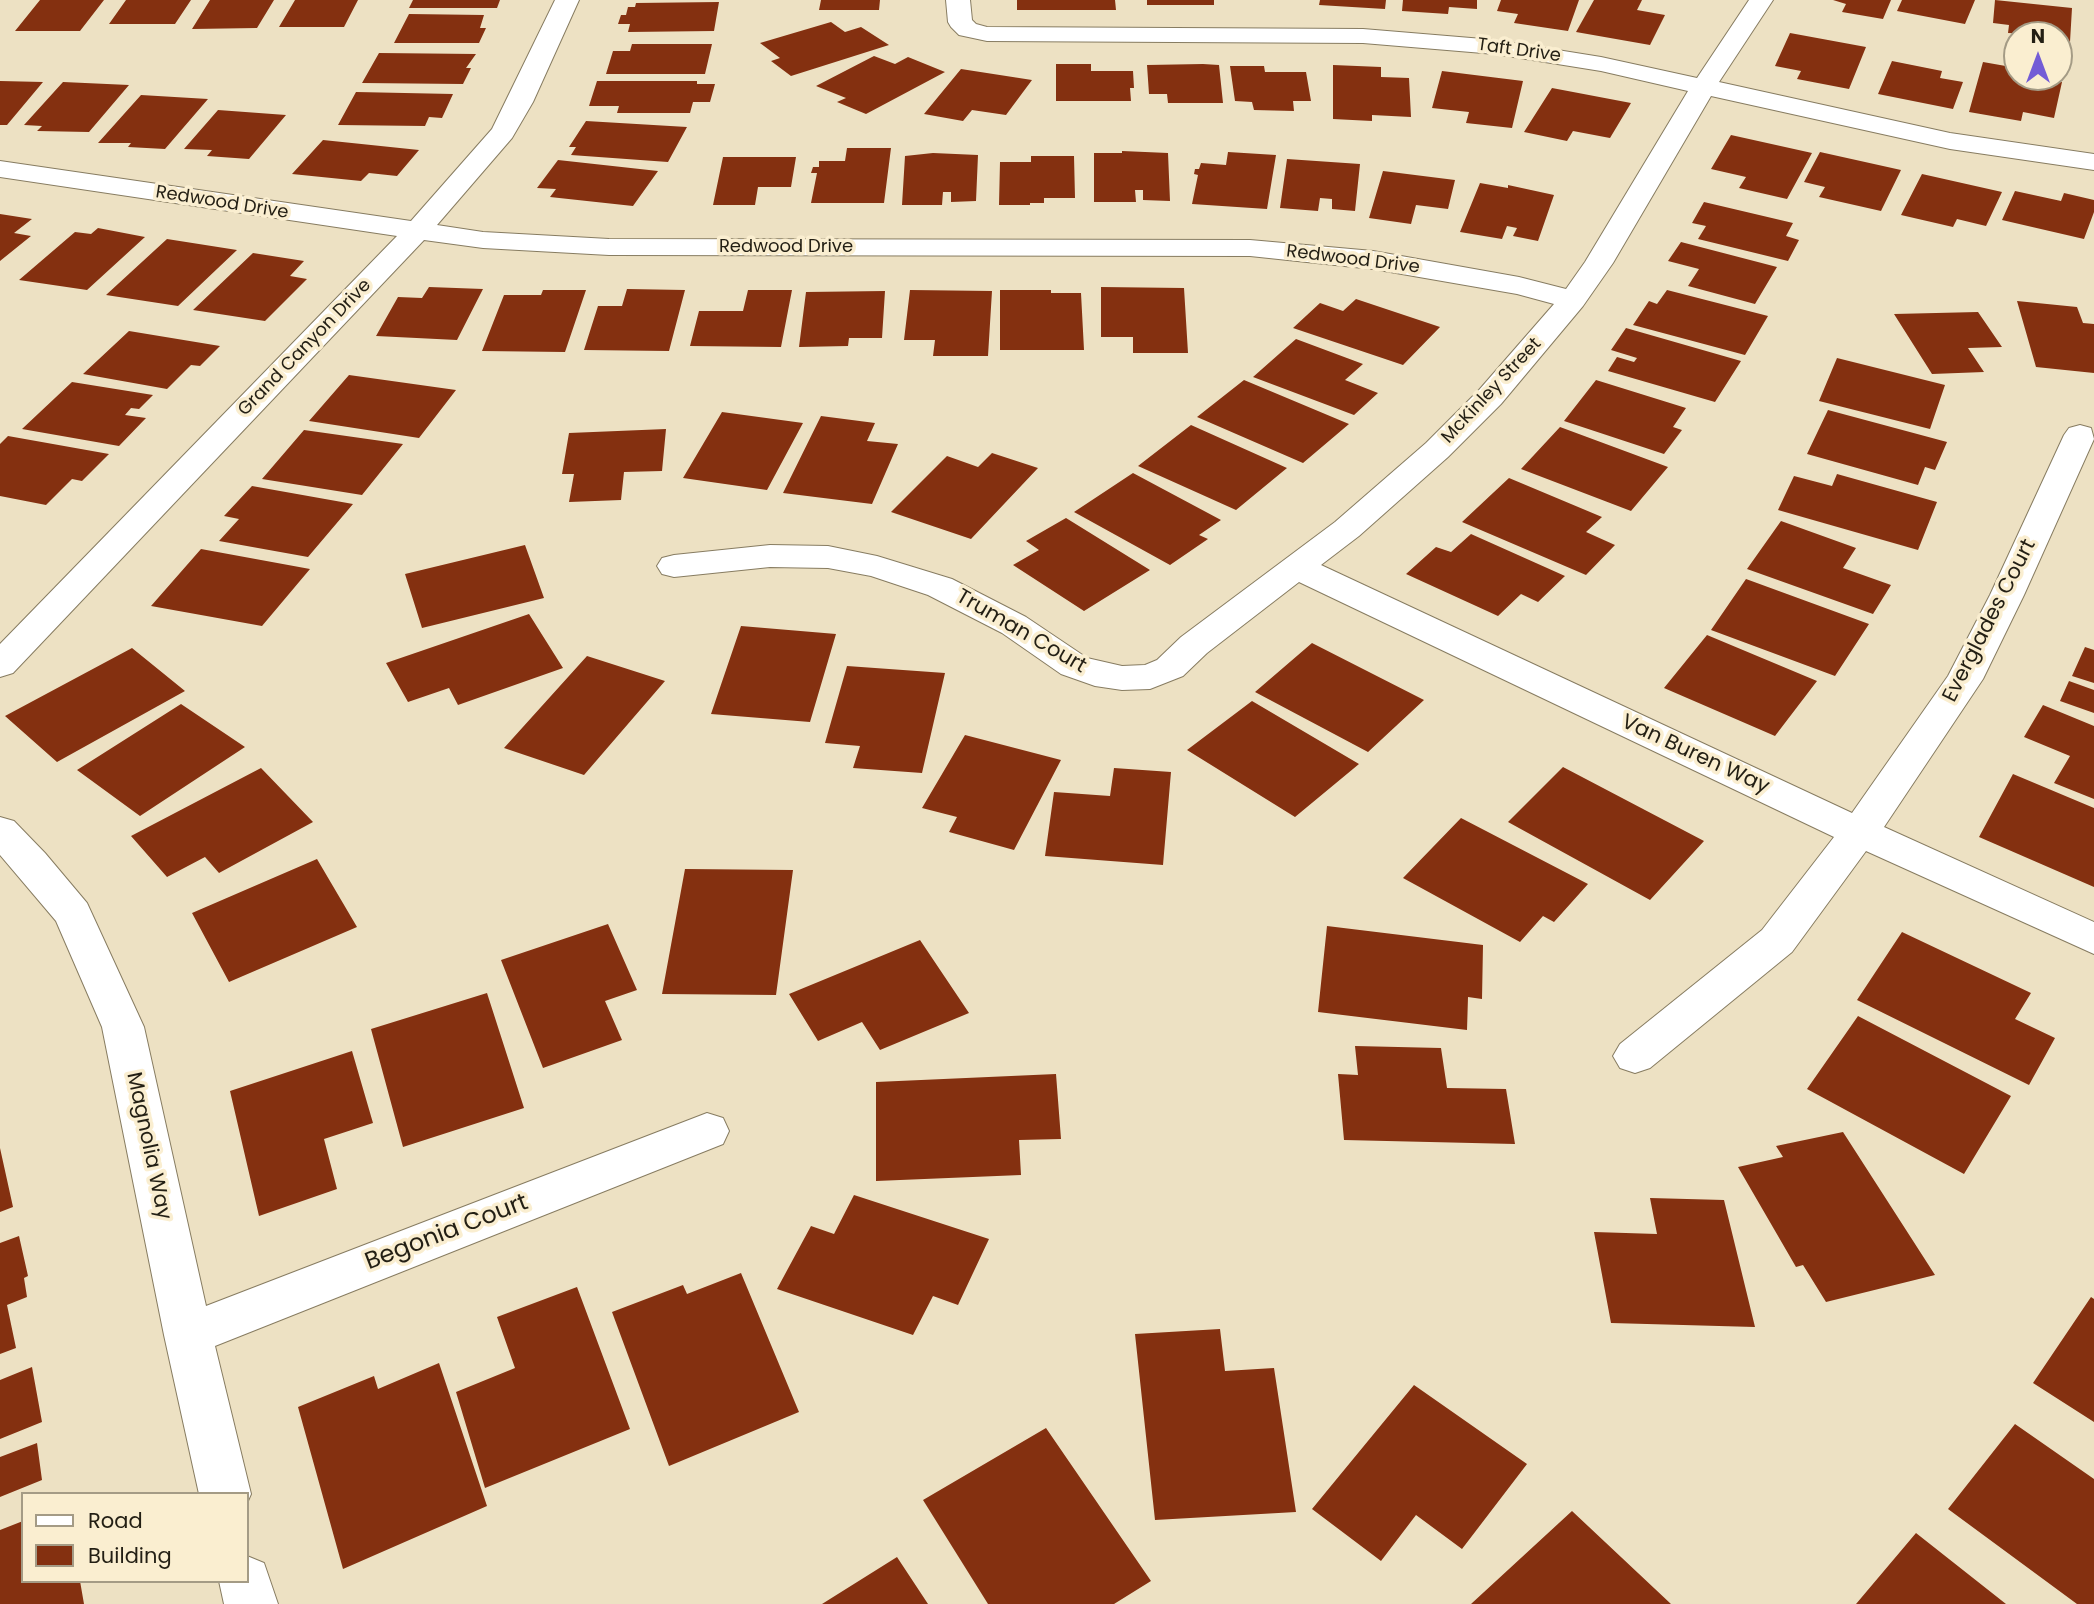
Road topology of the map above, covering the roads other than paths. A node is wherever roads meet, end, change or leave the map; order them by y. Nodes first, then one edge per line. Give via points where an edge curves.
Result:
1 (567, 0) edge
2 (958, 0) edge
3 (1761, 0) edge
4 (1704, 86) junction
5 (2094, 162) edge
6 (0, 169) edge
7 (415, 232) junction
8 (1573, 300) junction
9 (2080, 435) dead end
10 (674, 566) dead end
11 (1298, 568) junction
12 (0, 665) edge
13 (1122, 678) joint
14 (0, 831) edge
15 (1859, 832) junction
16 (2094, 939) edge
17 (1635, 1056) dead end
18 (707, 1131) dead end
19 (188, 1335) junction
20 (225, 1492) edge
21 (246, 1583) edge
22 (251, 1604) edge

1 - 7 street, Grand Canyon Drive via 534,77 503,132
2 - 4 street, Taft Drive via 960,22 968,30 988,34 1402,38 1546,54
3 - 4 street, McKinley Street
4 - 5 street, Taft Drive via 1950,141
4 - 8 street, McKinley Street
6 - 7 street, Redwood Drive
7 - 8 street, Redwood Drive via 609,247 1250,248 1373,260
7 - 12 street, Grand Canyon Drive
8 - 11 street, McKinley Street via 1490,397 1437,450
9 - 15 street, Everglades Court via 1965,679
10 - 13 street, Truman Court via 770,556 828,557 877,567 940,587 980,607 1074,666
11 - 13 street, McKinley Street via 1170,668 1150,677
11 - 15 street, Van Buren Way
14 - 19 street, Magnolia Way via 74,914 123,1027
15 - 16 street, Van Buren Way
15 - 17 street, Everglades Court via 1777,941
18 - 19 street, Begonia Court
19 - 20 street, Magnolia Way
21 - 22 street

